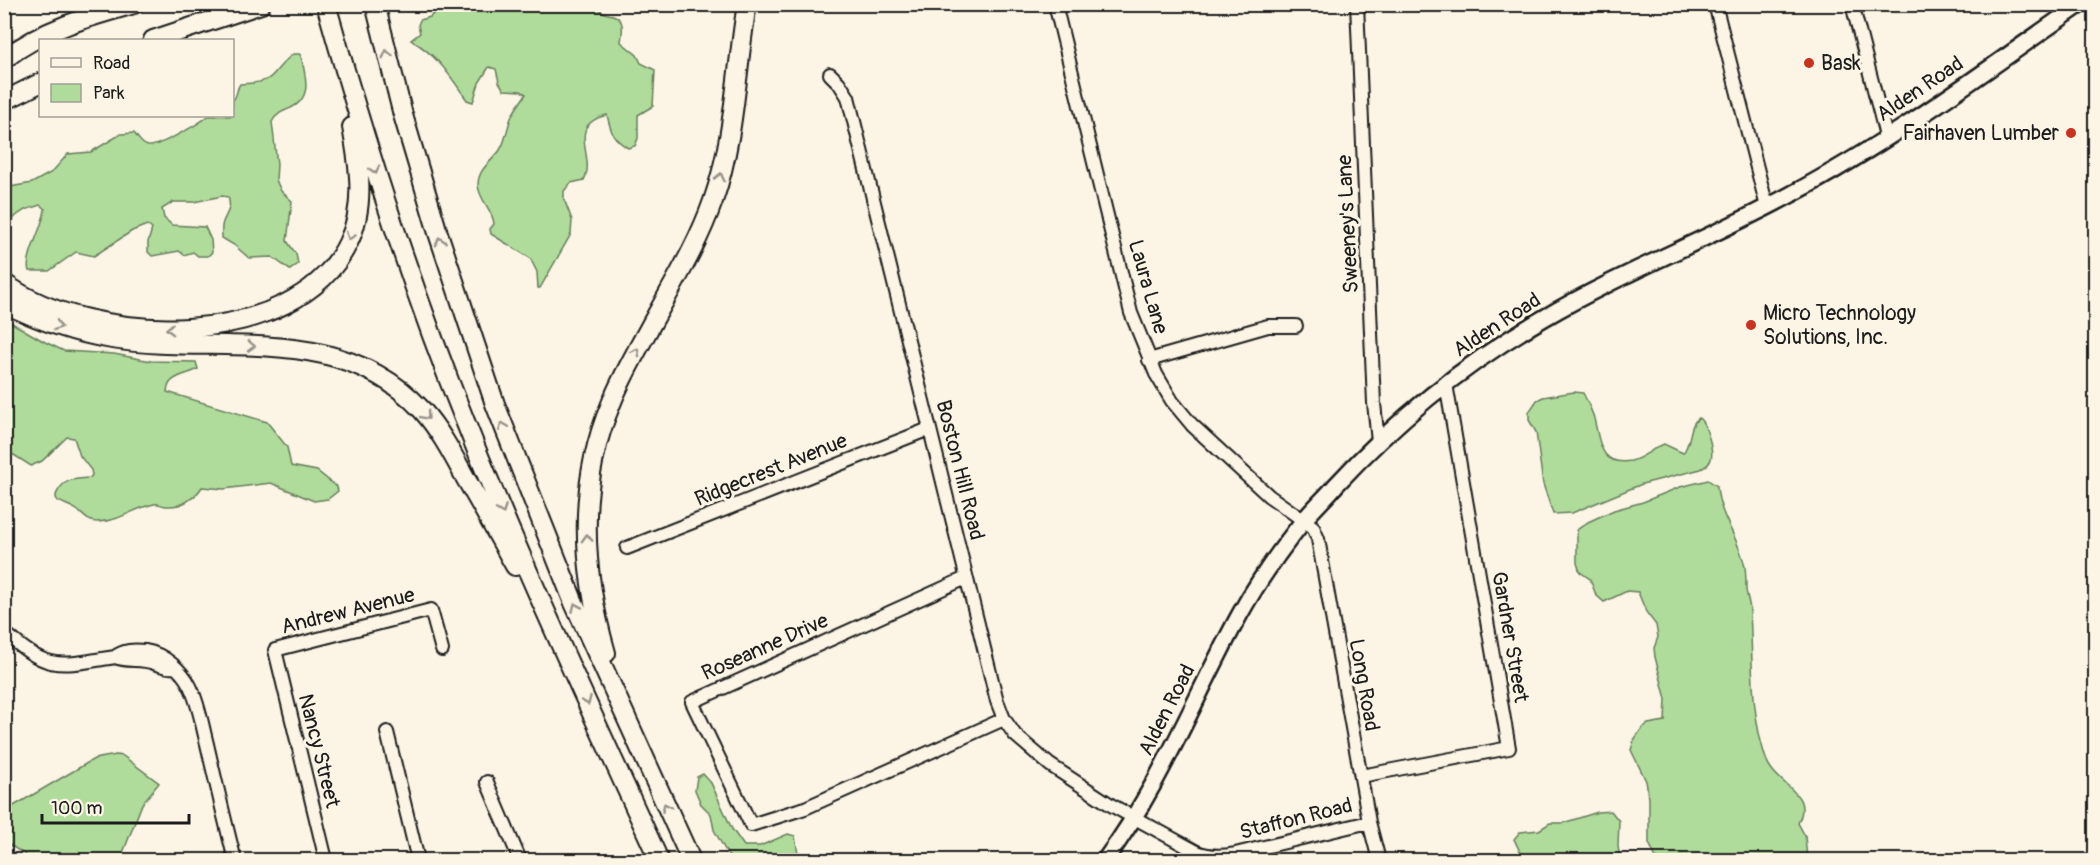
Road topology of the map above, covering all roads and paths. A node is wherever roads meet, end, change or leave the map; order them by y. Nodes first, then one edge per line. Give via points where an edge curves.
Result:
1 (134, 4) edge
2 (261, 4) edge
3 (375, 4) edge
4 (747, 4) edge
5 (1055, 4) edge
6 (1357, 4) edge
7 (1715, 4) edge
8 (1852, 4) edge
9 (2081, 4) edge
10 (328, 9) edge
11 (156, 39) edge
12 (4, 59) edge
13 (830, 74) dead end
14 (39, 84) edge
15 (4, 101) edge
16 (1886, 136) junction
17 (1767, 207) junction
18 (4, 283) edge
19 (4, 303) edge
20 (1296, 326) dead end
21 (1149, 360) junction
22 (1446, 384) junction
23 (929, 429) junction
24 (1378, 442) junction
25 (1305, 519) junction
26 (627, 548) dead end
27 (966, 578) junction
28 (4, 632) edge
29 (563, 648) junction
30 (275, 650) joint
31 (442, 650) dead end
32 (625, 718) junction
33 (1004, 719) junction
34 (387, 732) dead end
35 (1361, 776) junction
36 (487, 782) dead end
37 (1134, 818) junction
38 (1369, 822) junction
39 (235, 861) edge
40 (326, 861) edge
41 (418, 861) edge
42 (520, 861) edge
43 (659, 861) edge
44 (691, 861) edge
45 (1105, 861) edge
46 (1380, 861) edge

1 - 12 highway via 62,26
2 - 11 highway
32 -> 3 highway via 546,537 485,377 424,188
32 -> 4 highway via 590,582 586,513 592,466 615,394 692,251 714,201 727,144
5 - 21 street, Laura Lane via 1131,313
6 - 24 street, Sweeney's Lane
7 - 17 street
8 - 16 street
9 - 16 main road, Alden Road
10 -> 18 highway via 355,146 360,198 348,243 318,282 292,300 251,317 161,329 77,317 34,302
10 -> 29 highway via 381,189 430,331 477,452
13 - 23 street, Boston Hill Road via 848,97
14 - 15 highway
16 - 17 main road, Alden Road
17 - 22 main road, Alden Road via 1546,317
19 -> 29 highway via 44,321 91,335 151,343 315,351 344,359 385,380 420,408 444,440
20 - 21 street via 1268,326
21 - 25 street, Laura Lane via 1172,401 1192,425 1269,496
22 - 24 main road, Alden Road
22 - 35 street, Gardner Street via 1509,748
23 - 26 street, Ridgecrest Avenue
23 - 27 street, Boston Hill Road
24 - 25 main road, Alden Road
25 - 35 street, Long Road via 1318,539
25 - 37 main road, Alden Road via 1242,611
27 - 33 street, Boston Hill Road
27 - 33 street, Roseanne Drive via 692,702 751,825 805,808
28 - 39 street via 30,654 48,662 69,664 115,657 121,652 146,652 169,660 195,698
29 -> 43 highway
30 - 31 street, Andrew Avenue via 431,610
30 - 40 street, Nancy Street
44 -> 32 highway
33 - 37 street, Boston Hill Road via 1015,735 1050,765
34 - 41 street
35 - 38 street, Long Road
36 - 42 street
37 - 38 street, Staffon Road via 1197,852 1215,857
37 - 45 main road, Alden Road
38 - 46 street, Long Road

